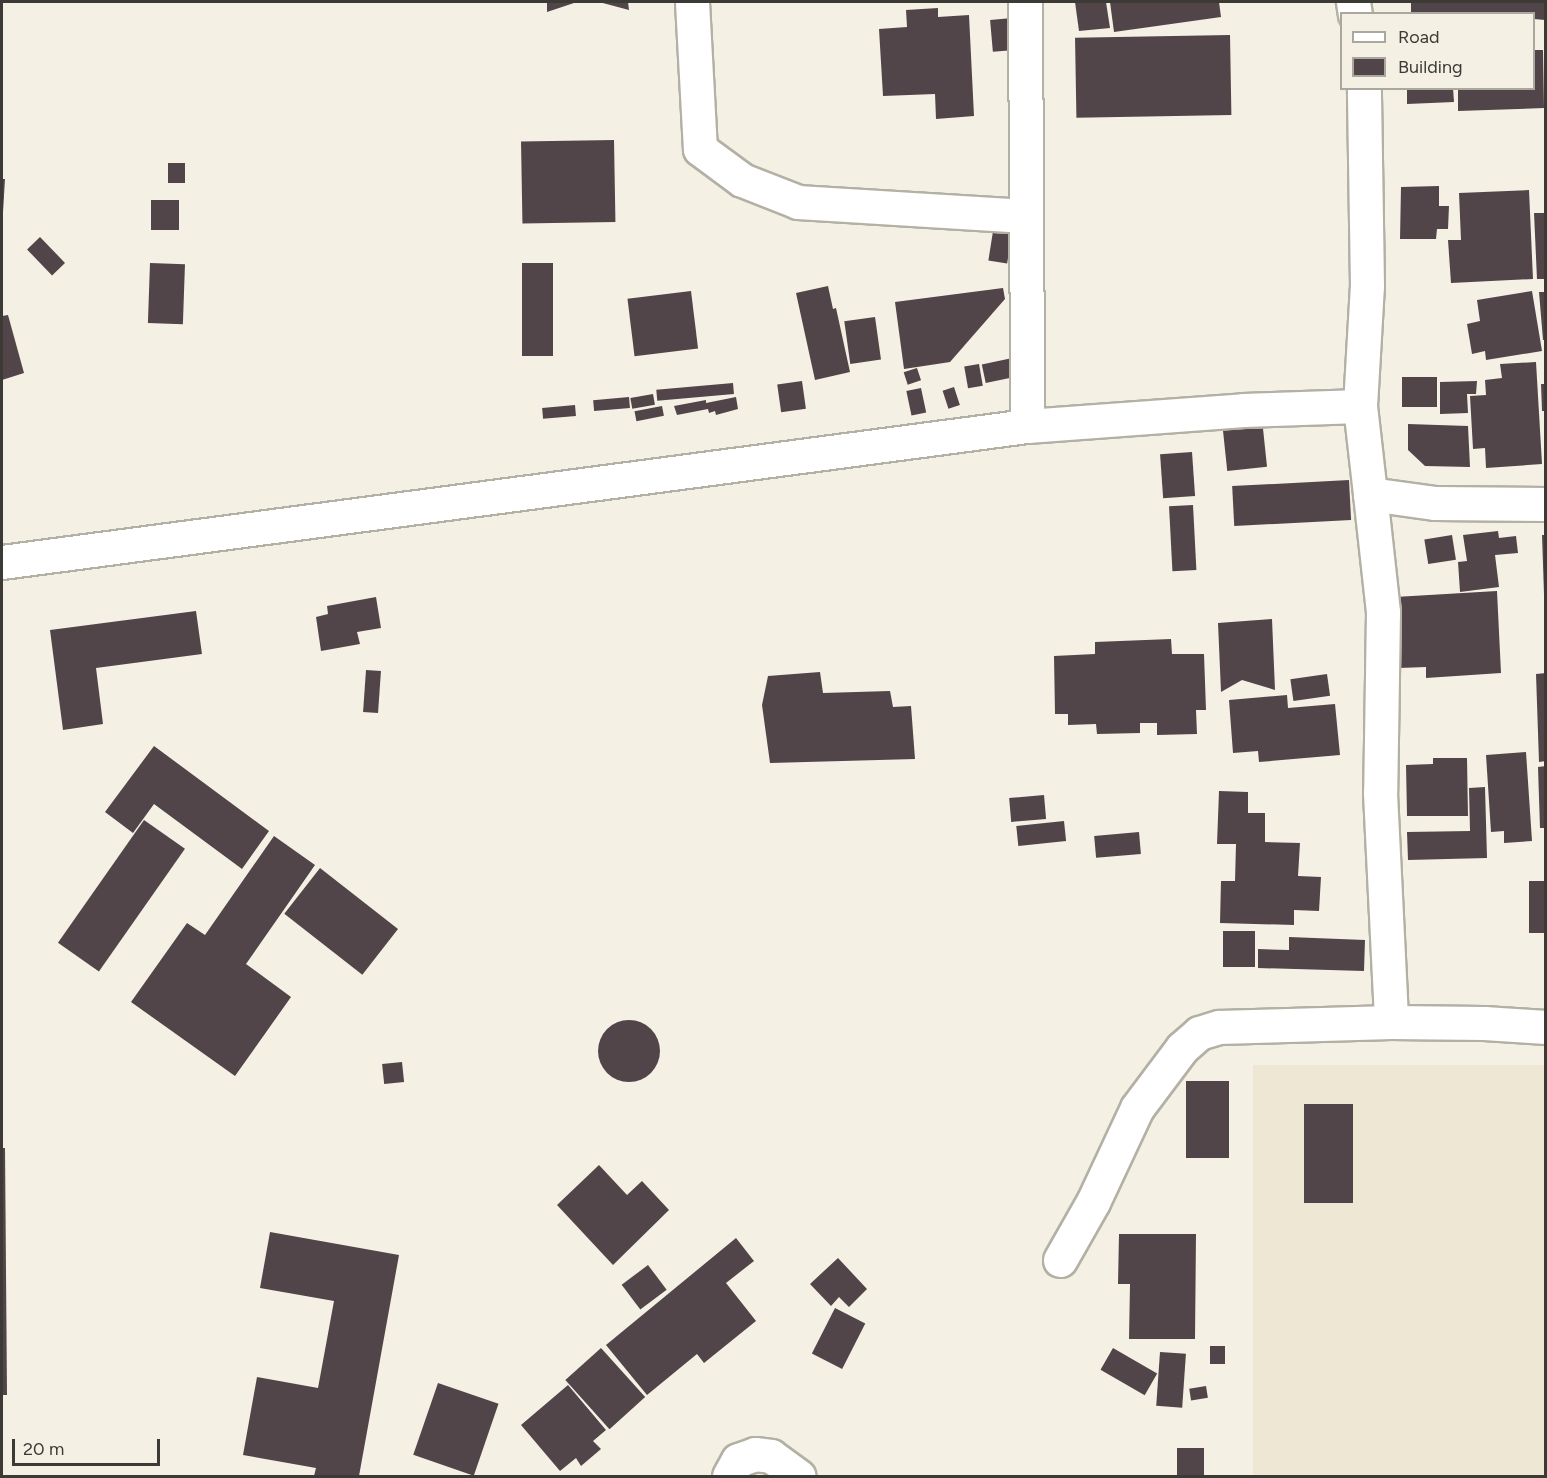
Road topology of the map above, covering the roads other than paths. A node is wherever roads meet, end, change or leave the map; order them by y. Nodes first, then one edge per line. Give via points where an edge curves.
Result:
1 (692, 2) edge
2 (1025, 2) edge
3 (1364, 90) edge
4 (1026, 216) junction
5 (1360, 406) junction
6 (1027, 426) junction
7 (1370, 494) junction
8 (1545, 504) edge
9 (2, 562) edge
10 (1391, 1022) junction
11 (1545, 1027) edge
12 (1060, 1260) dead end
13 (729, 1476) edge
14 (799, 1476) edge

1 - 4 street via 700,149 742,180 798,202
2 - 4 street
3 - 5 street via 1367,286
4 - 6 street
5 - 6 street via 1188,413
5 - 7 street
6 - 9 street
7 - 8 street via 1435,503
7 - 10 street via 1383,612 1380,792
10 - 11 street
10 - 12 street via 1220,1027 1199,1033 1182,1048 1137,1108 1093,1202
13 - 14 street via 738,1460 755,1454 771,1456

